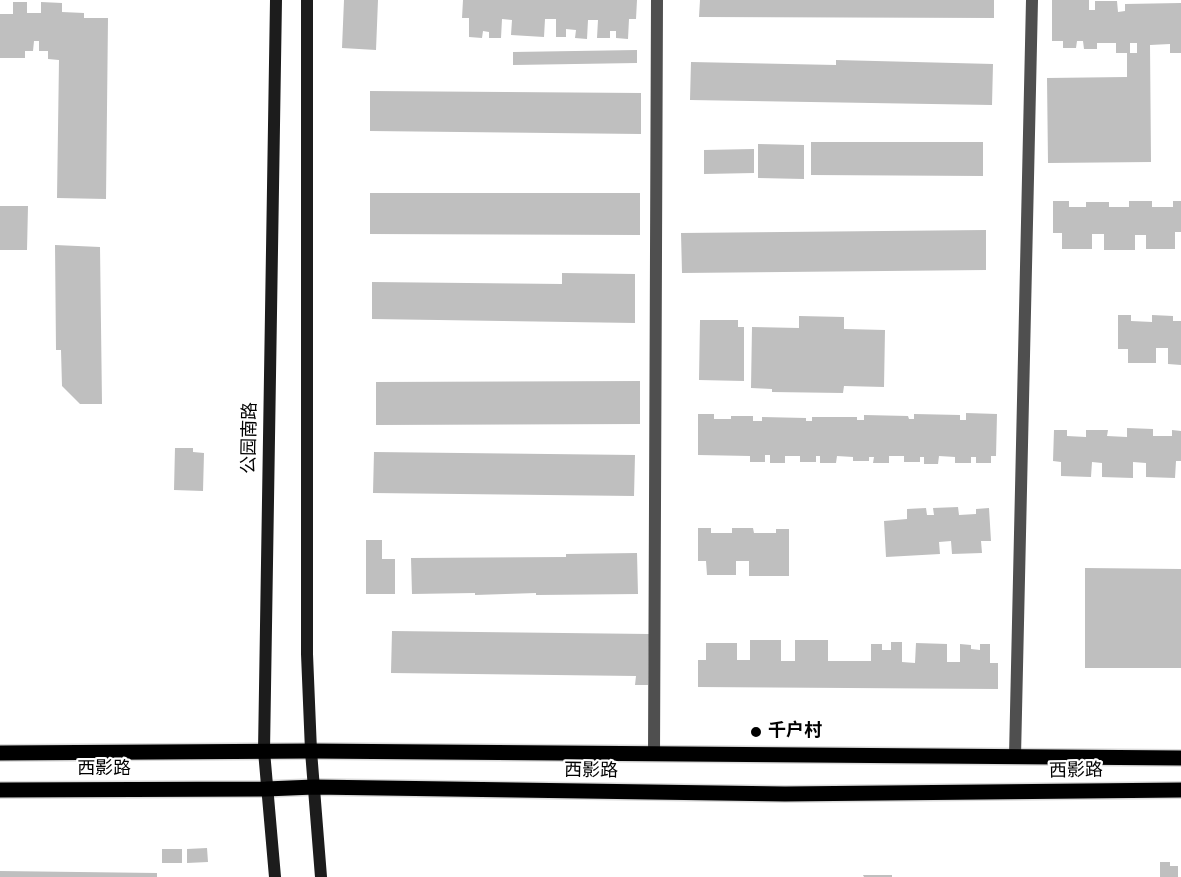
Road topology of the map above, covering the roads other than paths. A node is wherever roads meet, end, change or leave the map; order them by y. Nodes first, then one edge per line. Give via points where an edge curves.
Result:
1 (276, 0) edge
2 (307, 0) edge
3 (657, 0) edge
4 (1032, 0) edge
5 (311, 751) junction
6 (264, 752) junction
7 (0, 753) edge
8 (654, 754) junction
9 (1016, 756) junction
10 (1181, 758) edge
11 (314, 787) junction
12 (266, 789) junction
13 (0, 790) edge
14 (1181, 790) edge
15 (274, 877) edge
16 (321, 877) edge

1 - 6 main road, 公园南路
2 - 5 main road via 307,654
3 - 8 street
4 - 9 street
5 - 6 main road, 西影路
5 - 8 main road, 西影路
5 - 11 main road
6 - 7 main road, 西影路
6 - 12 main road, 公园南路
8 - 9 main road, 西影路
9 - 10 main road, 西影路
11 - 12 main road, 西影路
11 - 14 main road, 西影路 via 785,794
11 - 16 main road
12 - 13 main road, 西影路
12 - 15 main road, 公园南路

